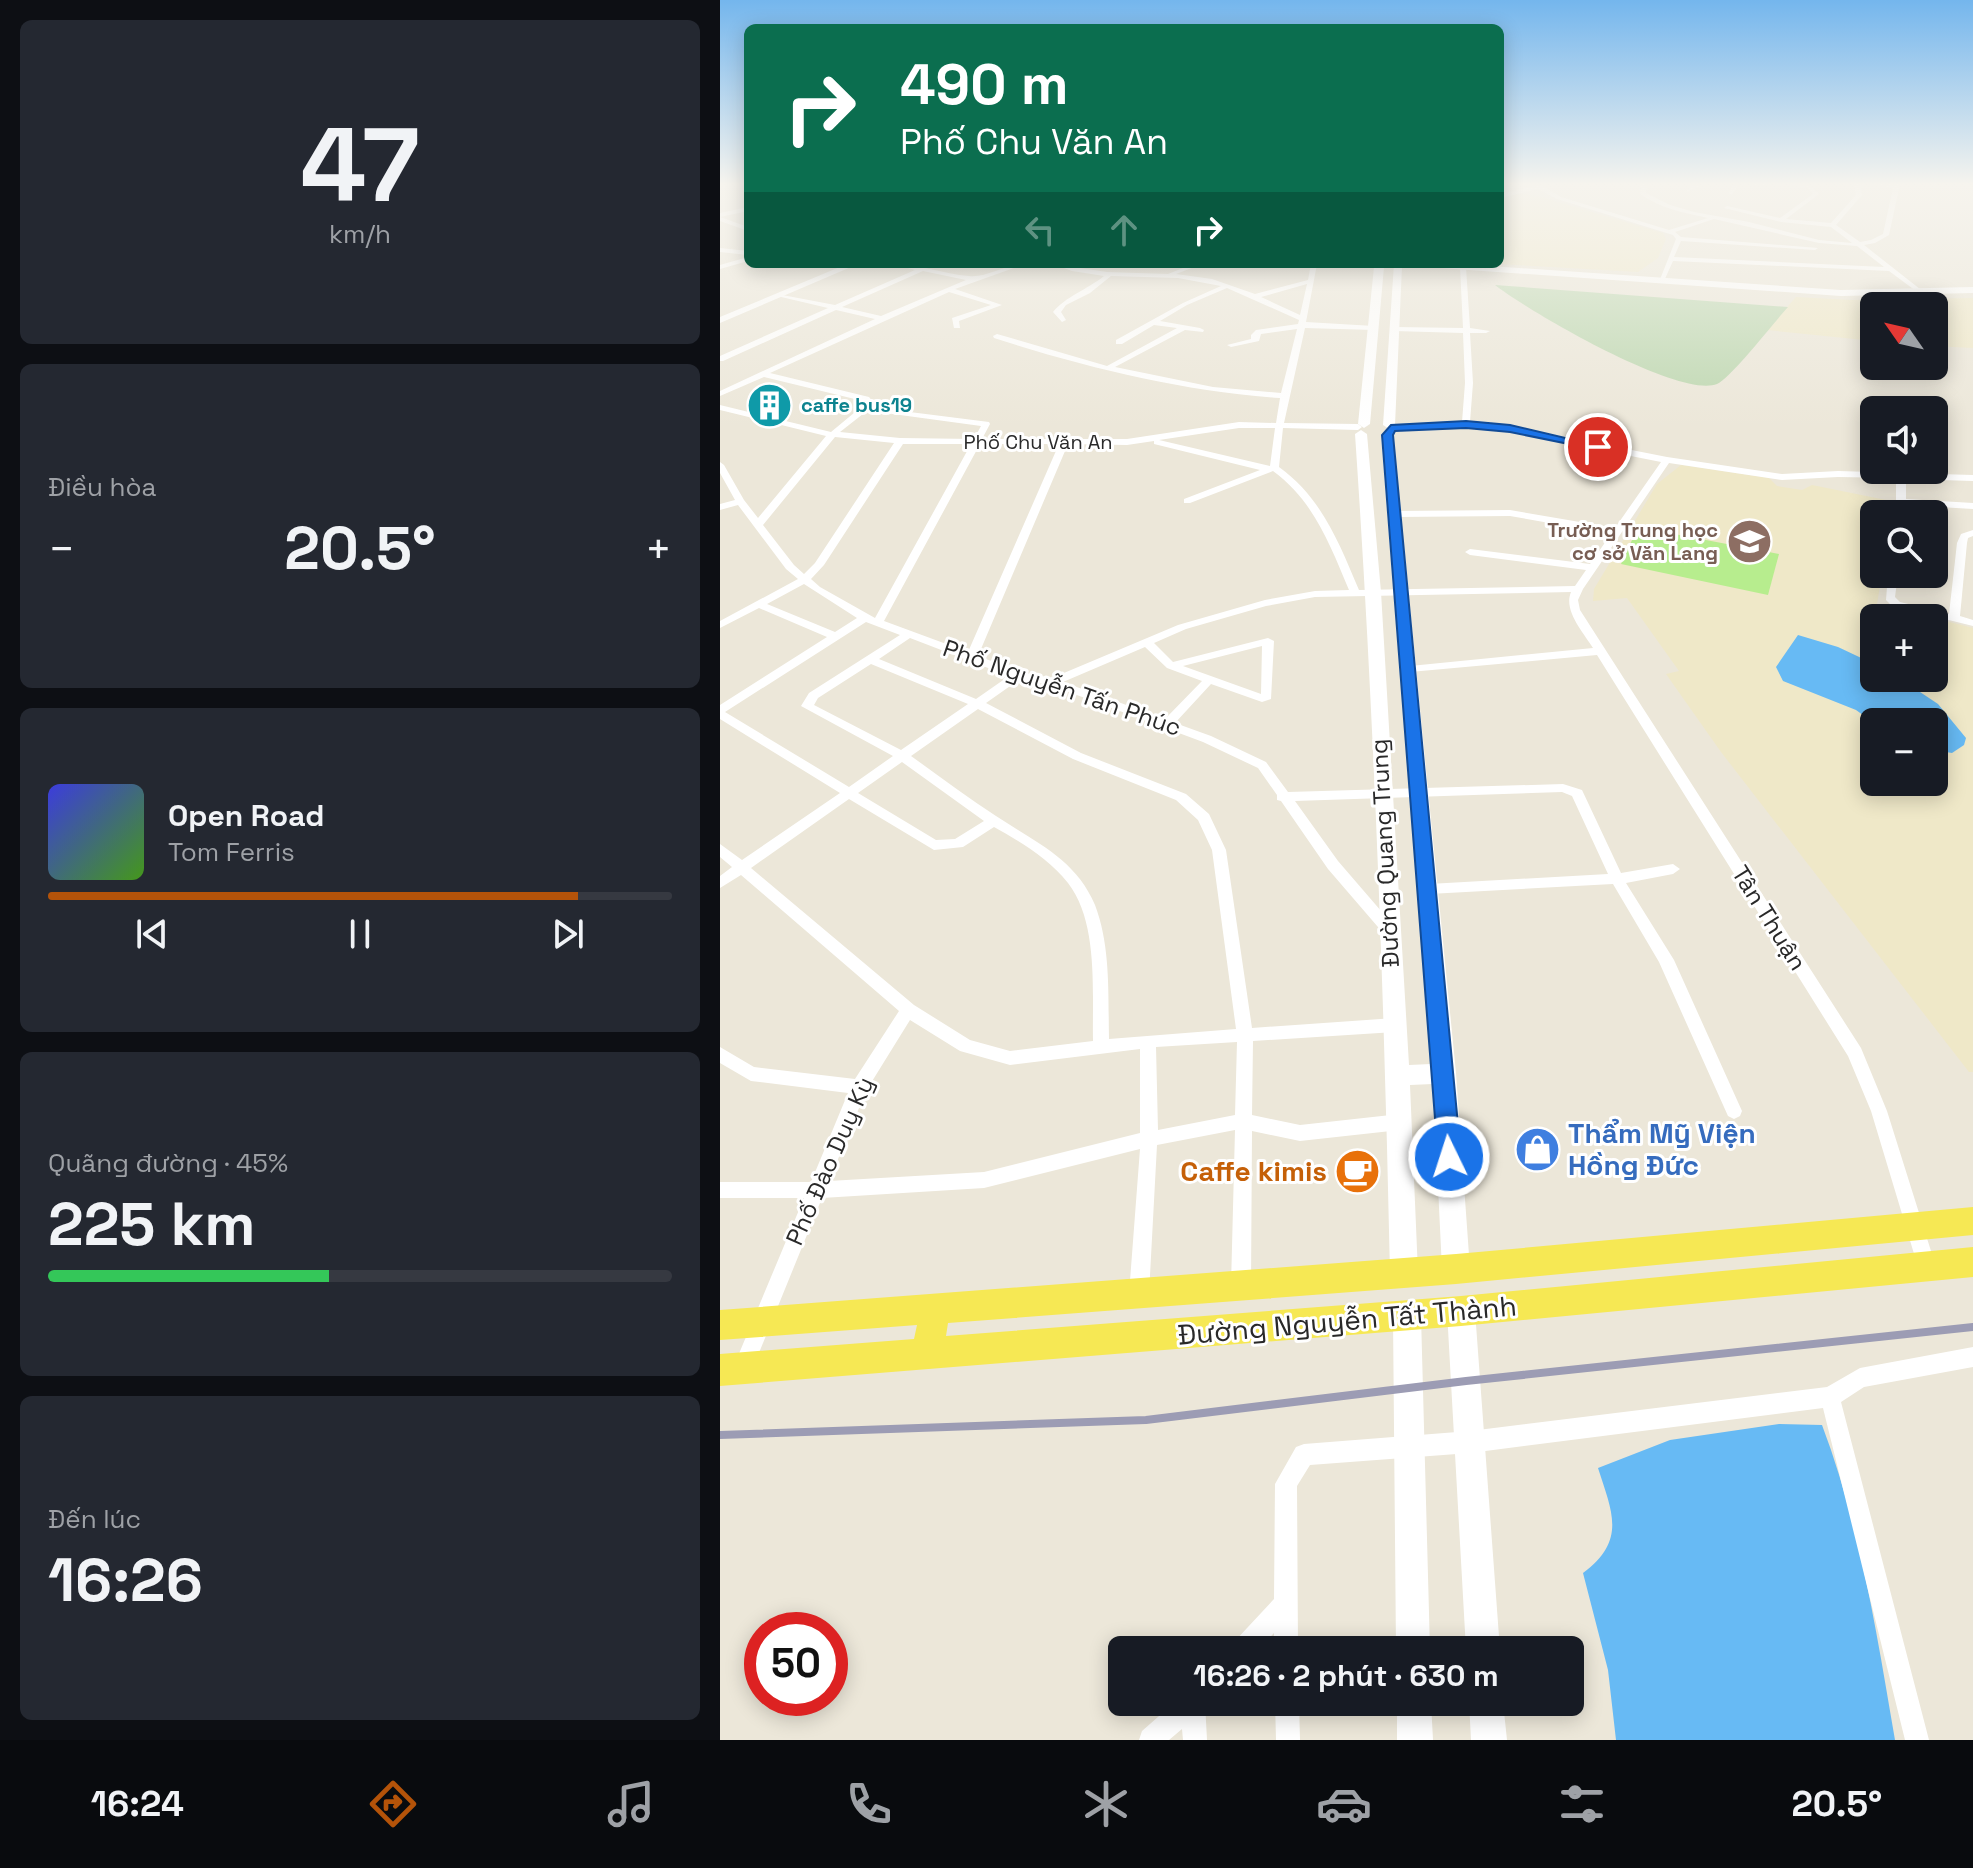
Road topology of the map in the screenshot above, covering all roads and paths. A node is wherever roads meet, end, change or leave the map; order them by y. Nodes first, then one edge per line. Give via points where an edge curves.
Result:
1 (1667, 265) edge
2 (1805, 265) edge
3 (1882, 265) edge
4 (844, 268) edge
5 (917, 268) edge
6 (1009, 268) edge
7 (1066, 268) edge
8 (1188, 268) edge
9 (1313, 268) edge
10 (1374, 268) edge
11 (1400, 268) edge
12 (1463, 268) edge
13 (1477, 268) edge
14 (922, 269) junction
15 (1887, 269) junction
16 (1113, 273) junction
17 (1167, 276) junction
18 (973, 279) junction
19 (1311, 281) junction
20 (1661, 281) junction
21 (1225, 287) junction
22 (947, 289) junction
23 (1973, 290) edge
24 (1921, 292) edge
25 (1939, 292) edge
26 (1860, 293) edge
27 (779, 295) junction
28 (1253, 297) junction
29 (836, 308) junction
30 (882, 318) junction
31 (720, 320) edge
32 (1062, 320) dead end
33 (1152, 322) junction
34 (1303, 323) junction
35 (957, 326) dead end
36 (1185, 327) junction
37 (1374, 328) junction
38 (1394, 329) junction
39 (1200, 330) dead end
40 (1465, 330) junction
41 (1486, 331) dead end
42 (997, 336) dead end
43 (1119, 342) dead end
44 (1231, 345) dead end
45 (720, 359) edge
46 (1108, 368) junction
47 (763, 374) junction
48 (720, 394) edge
49 (1285, 396) junction
50 (720, 407) edge
51 (867, 407) junction
52 (1466, 424) junction
53 (1277, 426) junction
54 (1361, 428) junction
55 (1389, 429) junction
56 (832, 435) junction
57 (900, 441) junction
58 (1151, 441) junction
59 (974, 442) junction
60 (1064, 443) junction
61 (1667, 460) junction
62 (1272, 468) junction
63 (721, 470) edge
64 (1860, 476) edge
65 (1948, 477) edge
66 (1973, 478) edge
67 (740, 501) junction
68 (1187, 501) dead end
69 (1948, 505) edge
70 (1973, 506) edge
71 (720, 507) edge
72 (1396, 514) junction
73 (758, 525) junction
74 (1619, 532) junction
75 (1973, 533) edge
76 (1470, 552) dead end
77 (1594, 568) junction
78 (805, 579) junction
79 (1891, 588) edge
80 (1578, 589) junction
81 (1403, 590) junction
82 (1364, 592) junction
83 (759, 604) junction
84 (865, 618) junction
85 (1954, 619) junction
86 (878, 623) junction
87 (1973, 623) edge
88 (720, 625) edge
89 (909, 634) junction
90 (837, 637) junction
91 (1147, 642) junction
92 (1600, 651) junction
93 (972, 656) junction
94 (870, 659) junction
95 (1171, 666) junction
96 (1410, 669) junction
97 (1018, 675) junction
98 (1208, 681) junction
99 (1053, 682) junction
100 (976, 703) junction
101 (720, 712) edge
102 (1166, 725) junction
103 (902, 756) junction
104 (852, 791) junction
105 (1382, 792) junction
106 (1420, 792) junction
107 (1282, 797) junction
108 (994, 821) junction
109 (720, 849) edge
110 (742, 869) junction
111 (1673, 869) dead end
112 (1617, 879) junction
113 (720, 883) edge
114 (1429, 889) junction
115 (1389, 930) junction
116 (908, 1010) junction
117 (1395, 1025) junction
118 (1245, 1033) junction
119 (1148, 1041) junction
120 (1101, 1046) junction
121 (720, 1054) edge
122 (1444, 1073) junction
123 (1398, 1076) junction
124 (859, 1087) junction
125 (1734, 1111) dead end
126 (1243, 1121) junction
127 (1400, 1122) junction
128 (1149, 1139) junction
129 (720, 1190) edge
130 (815, 1190) junction
131 (1973, 1221) edge
132 (1913, 1229) junction
133 (1973, 1262) edge
134 (1927, 1267) junction
135 (1456, 1269) junction
136 (1404, 1273) junction
137 (1241, 1286) junction
138 (1139, 1294) junction
139 (935, 1310) junction
140 (1461, 1311) junction
141 (1407, 1316) junction
142 (759, 1324) junction
143 (720, 1325) edge
144 (927, 1354) junction
145 (1972, 1359) edge
146 (731, 1370) edge
147 (1830, 1397) junction
148 (1470, 1442) junction
149 (1409, 1447) junction
150 (1286, 1604) junction
151 (1255, 1636) edge
152 (1286, 1636) edge
153 (1413, 1636) edge
154 (1482, 1636) edge
155 (1178, 1716) edge
156 (1193, 1716) edge
157 (1287, 1716) edge
158 (1414, 1716) edge
159 (1487, 1716) edge
160 (1151, 1740) edge
161 (1195, 1740) edge
162 (1288, 1740) edge
163 (1415, 1740) edge
164 (1489, 1740) edge
165 (1917, 1740) edge

1 - 20 street
2 - 15 street
3 - 15 street
4 - 27 street
5 - 14 street
6 - 18 street
7 - 16 street
8 - 17 street
9 - 19 street
10 - 37 main road, Đường Quang Trung
11 - 38 main road, Đường Quang Trung
12 - 40 street
13 - 20 street
14 - 18 street
14 - 29 street
15 - 24 street
16 - 17 street
16 - 32 street via 1064,304 1057,312
17 - 21 street
18 - 22 street
19 - 28 street
19 - 34 street
20 - 26 street
21 - 28 street
21 - 33 street
22 - 30 street
22 - 35 street via 998,305 955,320
23 - 25 street
27 - 29 street
27 - 31 street
28 - 34 street
29 - 30 street
29 - 45 street
30 - 47 street
33 - 36 street
33 - 43 street
34 - 37 street
34 - 44 street via 1259,332 1255,341
34 - 49 street
36 - 39 street
36 - 46 street
37 - 54 main road, Đường Quang Trung
38 - 40 street
38 - 55 main road, Đường Quang Trung
40 - 41 street
40 - 52 street
42 - 46 street
46 - 49 street
47 - 48 street
47 - 51 street via 866,399
49 - 53 street
50 - 56 street, Phố Chu Văn An
51 - 56 street
51 - 59 street via 984,423
52 - 55 street
52 - 61 street
53 - 54 street, Phố Chu Văn An
53 - 58 street, Phố Chu Văn An via 1225,426
53 - 62 street
54 - 55 main road via 1376,437
54 - 82 main road, Đường Quang Trung
55 - 72 main road, Đường Quang Trung
56 - 57 street, Phố Chu Văn An
56 - 73 street
57 - 59 street, Phố Chu Văn An
57 - 78 street
58 - 60 street, Phố Chu Văn An
58 - 62 street
59 - 60 street, Phố Chu Văn An
59 - 86 street
60 - 93 street
61 - 64 street via 1782,477
61 - 74 street
62 - 68 street
62 - 82 street via 1287,476 1319,510
63 - 67 street, Phố Nguyễn Tấn Phúc
65 - 66 street
67 - 71 street
67 - 73 street, Phố Nguyễn Tấn Phúc
69 - 70 street
72 - 74 street via 1510,513
72 - 81 main road, Đường Quang Trung
73 - 78 street, Phố Nguyễn Tấn Phúc
74 - 77 street
75 - 85 street via 1962,543
76 - 77 street
77 - 80 street
78 - 83 street
78 - 84 street, Phố Nguyễn Tấn Phúc
79 - 85 street via 1890,598 1896,604
80 - 81 street
80 - 92 street, Tân Thuận via 1575,610
81 - 82 street
81 - 96 main road, Đường Quang Trung
82 - 91 street via 1265,603
82 - 105 main road, Đường Quang Trung
83 - 88 street
83 - 90 street
84 - 86 street, Phố Nguyễn Tấn Phúc
84 - 90 street
85 - 87 street
86 - 89 street, Phố Nguyễn Tấn Phúc
89 - 93 street, Phố Nguyễn Tấn Phúc
89 - 94 street
90 - 101 street
91 - 95 street
91 - 99 street
92 - 96 street
92 - 132 street, Tân Thuận via 1855,1053 1879,1111
93 - 97 street, Phố Nguyễn Tấn Phúc
94 - 100 street
94 - 103 street via 813,696 807,706
95 - 98 street
95 - 98 street via 1268,641 1267,696 1257,698
96 - 106 main road, Đường Quang Trung
97 - 99 street, Phố Nguyễn Tấn Phúc
97 - 100 street
98 - 102 street
99 - 102 street, Phố Nguyễn Tấn Phúc
100 - 103 street
100 - 118 street via 1077,756 1181,797 1204,817 1219,850
101 - 104 street
102 - 107 street, Phố Nguyễn Tấn Phúc via 1262,765
103 - 104 street
103 - 108 street
104 - 108 street via 934,845 958,844
104 - 110 street
105 - 106 street
105 - 107 street
105 - 115 main road, Đường Quang Trung
106 - 112 street via 1570,789 1583,800
106 - 114 main road, Đường Quang Trung
107 - 115 street, Phố Nguyễn Tấn Phúc
108 - 120 street via 1024,838 1079,887 1097,957
109 - 110 street
110 - 113 street
110 - 116 street
111 - 112 street
112 - 114 street
112 - 125 street via 1666,960
114 - 122 main road, Đường Quang Trung
115 - 117 main road, Đường Quang Trung
116 - 120 street via 966,1046 1010,1058
116 - 124 street, Phố Đào Duy Kỳ
117 - 118 street
117 - 123 main road, Đường Quang Trung
118 - 119 street
118 - 126 street
119 - 120 street
119 - 128 street
121 - 124 street via 751,1074
122 - 123 main road
122 - 135 main road, Đường Quang Trung
123 - 127 main road, Đường Quang Trung
124 - 130 street, Phố Đào Duy Kỳ
126 - 127 street via 1300,1133
126 - 128 street
126 - 137 street
127 - 136 main road, Đường Quang Trung
128 - 130 street via 984,1180
128 - 138 street
129 - 130 street
130 - 142 street, Phố Đào Duy Kỳ
131 - 132 main road, Đường Nguyễn Tất Thành
132 - 134 street, Tân Thuận
132 - 135 main road, Đường Nguyễn Tất Thành
133 - 134 main road, Đường Nguyễn Tất Thành
134 - 140 main road, Đường Nguyễn Tất Thành
135 - 136 main road, Đường Nguyễn Tất Thành
136 - 137 main road, Đường Nguyễn Tất Thành
137 - 138 main road, Đường Nguyễn Tất Thành
138 - 139 main road, Đường Nguyễn Tất Thành
139 - 142 main road, Đường Nguyễn Tất Thành
139 - 144 main road
140 - 141 main road, Đường Nguyễn Tất Thành
140 - 148 main road
141 - 144 main road, Đường Nguyễn Tất Thành
141 - 149 main road
142 - 143 main road, Đường Nguyễn Tất Thành
142 - 146 street, Phố Đào Duy Kỳ
144 - 146 main road, Đường Nguyễn Tất Thành
145 - 147 street via 1860,1378
147 - 148 street
147 - 165 street
148 - 149 street
148 - 154 main road
149 - 150 street via 1304,1455 1293,1468 1286,1484
149 - 153 main road
150 - 151 street
150 - 152 street
155 - 160 street
156 - 161 street
157 - 162 street
158 - 163 main road
159 - 164 main road

